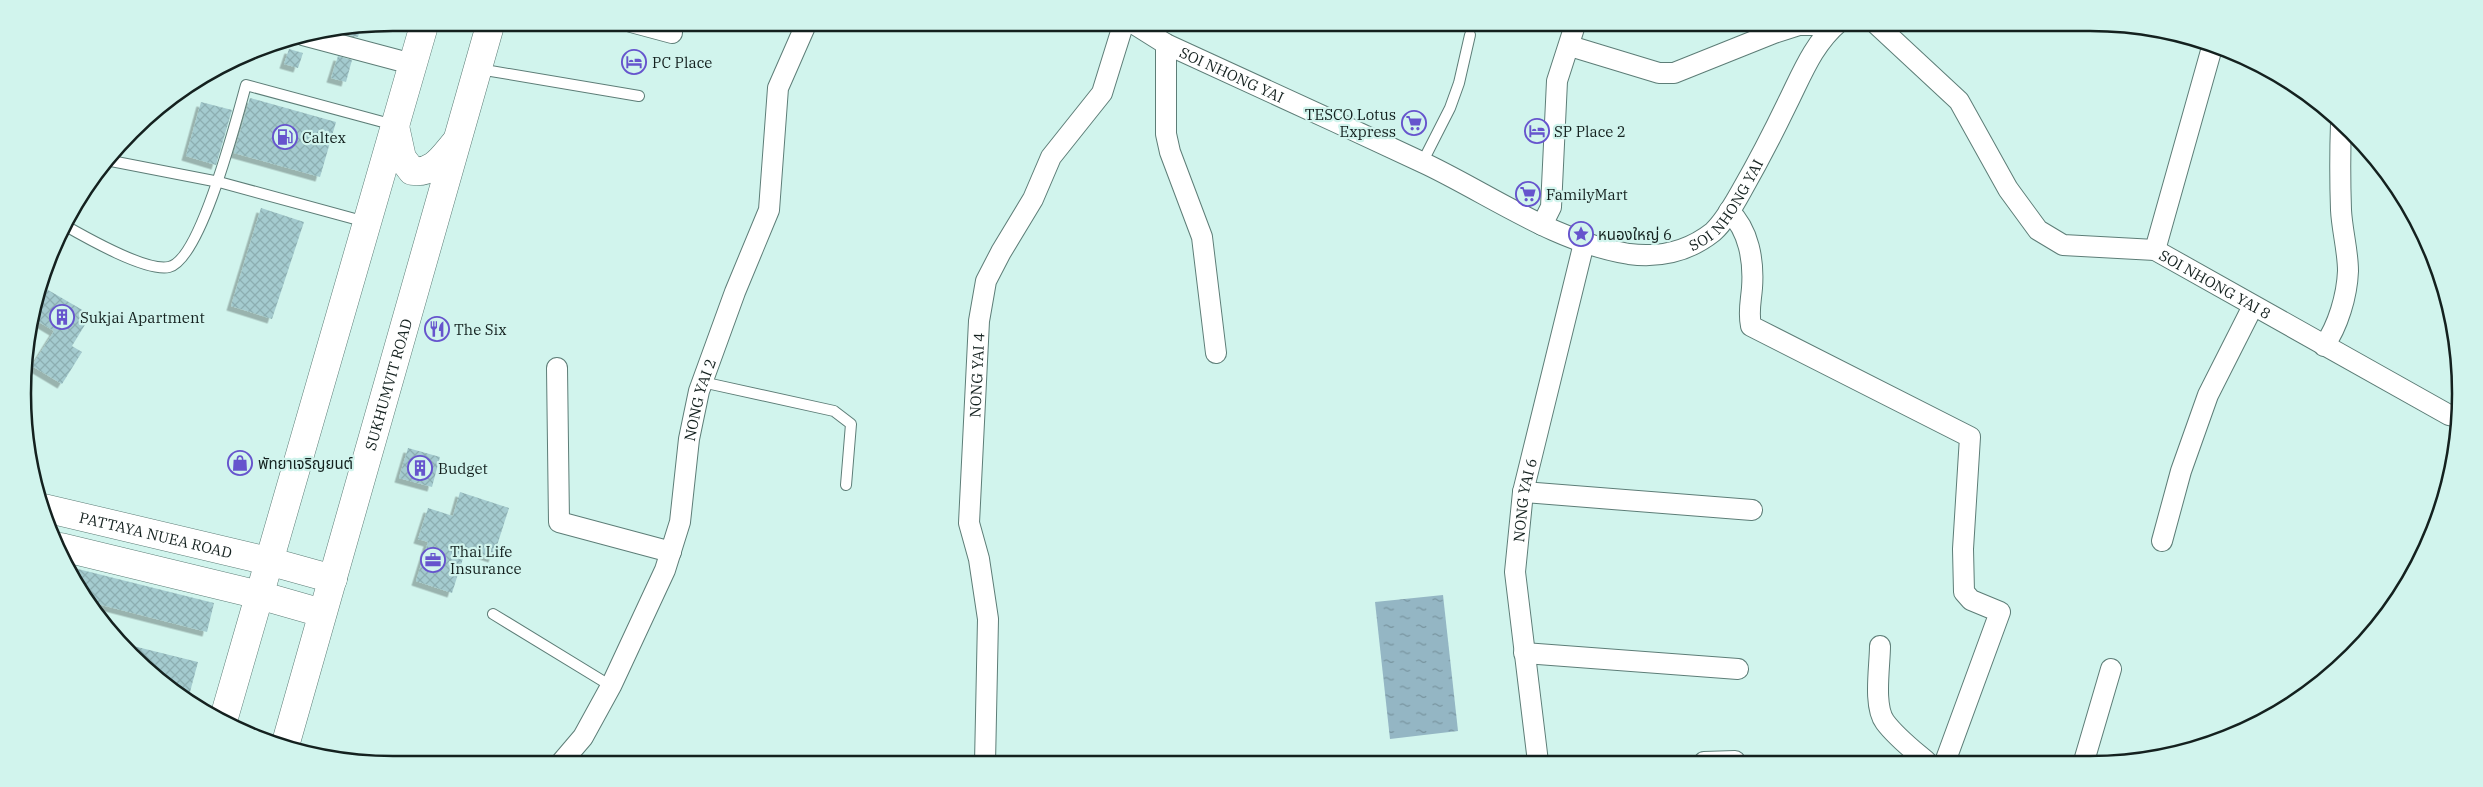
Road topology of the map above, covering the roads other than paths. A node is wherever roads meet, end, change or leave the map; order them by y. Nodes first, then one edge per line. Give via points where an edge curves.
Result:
1 (422, 31) edge
2 (489, 31) edge
3 (665, 31) edge
4 (803, 31) edge
5 (1121, 31) edge
6 (1145, 31) edge
7 (1574, 31) edge
8 (1780, 31) edge
9 (1831, 31) edge
10 (1884, 31) edge
11 (672, 33) dead end
12 (1470, 35) dead end
13 (319, 39) edge
14 (1166, 44) junction
15 (1570, 46) junction
16 (2211, 51) dead end
17 (412, 64) junction
18 (478, 69) junction
19 (639, 96) dead end
20 (395, 125) junction
21 (2341, 132) edge
22 (457, 140) junction
23 (115, 162) edge
24 (1422, 163) junction
25 (219, 182) junction
26 (1729, 212) junction
27 (366, 222) junction
28 (1542, 224) junction
29 (71, 229) edge
30 (1584, 242) junction
31 (2155, 250) junction
32 (2253, 306) junction
33 (2324, 346) junction
34 (1216, 353) dead end
35 (557, 368) dead end
36 (702, 382) junction
37 (2451, 415) edge
38 (846, 485) dead end
39 (1523, 492) junction
40 (50, 509) edge
41 (1752, 510) dead end
42 (2162, 541) dead end
43 (67, 550) edge
44 (671, 552) junction
45 (268, 561) junction
46 (332, 578) junction
47 (259, 595) junction
48 (322, 613) junction
49 (493, 614) dead end
50 (1880, 646) dead end
51 (1524, 652) junction
52 (1738, 669) dead end
53 (2111, 669) dead end
54 (611, 686) junction
55 (225, 714) edge
56 (287, 740) edge
57 (567, 756) edge
58 (985, 756) edge
59 (1537, 756) edge
60 (1921, 756) edge
61 (1947, 756) edge
62 (2085, 756) edge

1 - 17 main road
2 - 18 main road, SUKHUMVIT ROAD
3 - 11 street
4 - 36 street, NONG YAI 2 via 778,88 769,210
5 - 58 street, NONG YAI 4 via 1102,93 1051,157 1033,199 986,282 979,321 969,523 979,559 988,619
6 - 14 street, SOI NHONG YAI
7 - 15 street
8 - 15 street via 1674,73 1659,73
9 - 26 street, SOI NHONG YAI via 1812,54 1758,164
10 - 31 street, SOI NHONG YAI 8 via 1959,101 2008,189 2038,230 2063,245
12 - 24 lane via 1450,108
13 - 17 street
14 - 24 street, SOI NHONG YAI
14 - 34 street via 1166,134 1202,237
15 - 28 street via 1557,81 1551,207
16 - 31 street
17 - 20 main road
18 - 19 lane
18 - 22 main road, SUKHUMVIT ROAD
20 - 22 main road via 402,158 412,171 423,172 436,165
20 - 25 lane via 246,85
20 - 27 main road
21 - 33 street via 2339,176 2348,270 2335,331
22 - 46 main road, SUKHUMVIT ROAD
23 - 25 lane
24 - 28 street, SOI NHONG YAI
25 - 27 lane
25 - 29 lane via 184,259 169,267 144,264
26 - 30 street, SOI NHONG YAI via 1714,231 1678,252 1648,256 1628,254
26 - 61 street via 1746,236 1752,263 1748,314 1751,326 1970,437 1963,549 1964,592 1971,600 2000,612
27 - 45 main road
28 - 30 street, SOI NHONG YAI
30 - 39 street, NONG YAI 6
31 - 32 street, SOI NHONG YAI 8
32 - 33 street, SOI NHONG YAI 8
32 - 42 street via 2208,395 2181,471
33 - 37 street, SOI NHONG YAI 8
35 - 44 street via 559,522
36 - 38 lane via 834,411 851,424
36 - 44 street, NONG YAI 2 via 689,439 680,522
39 - 41 street
39 - 51 street, NONG YAI 6 via 1515,572
40 - 45 main road, PATTAYA NUEA ROAD
43 - 47 main road
44 - 54 street, NONG YAI 2
45 - 46 main road, PATTAYA NUEA ROAD
45 - 47 main road
46 - 48 main road, SUKHUMVIT ROAD
47 - 48 main road
47 - 55 main road
48 - 56 main road, SUKHUMVIT ROAD
49 - 54 lane
50 - 60 street via 1880,714
51 - 52 street
51 - 59 street, NONG YAI 6
53 - 62 street
54 - 57 street, NONG YAI 2 via 583,736

